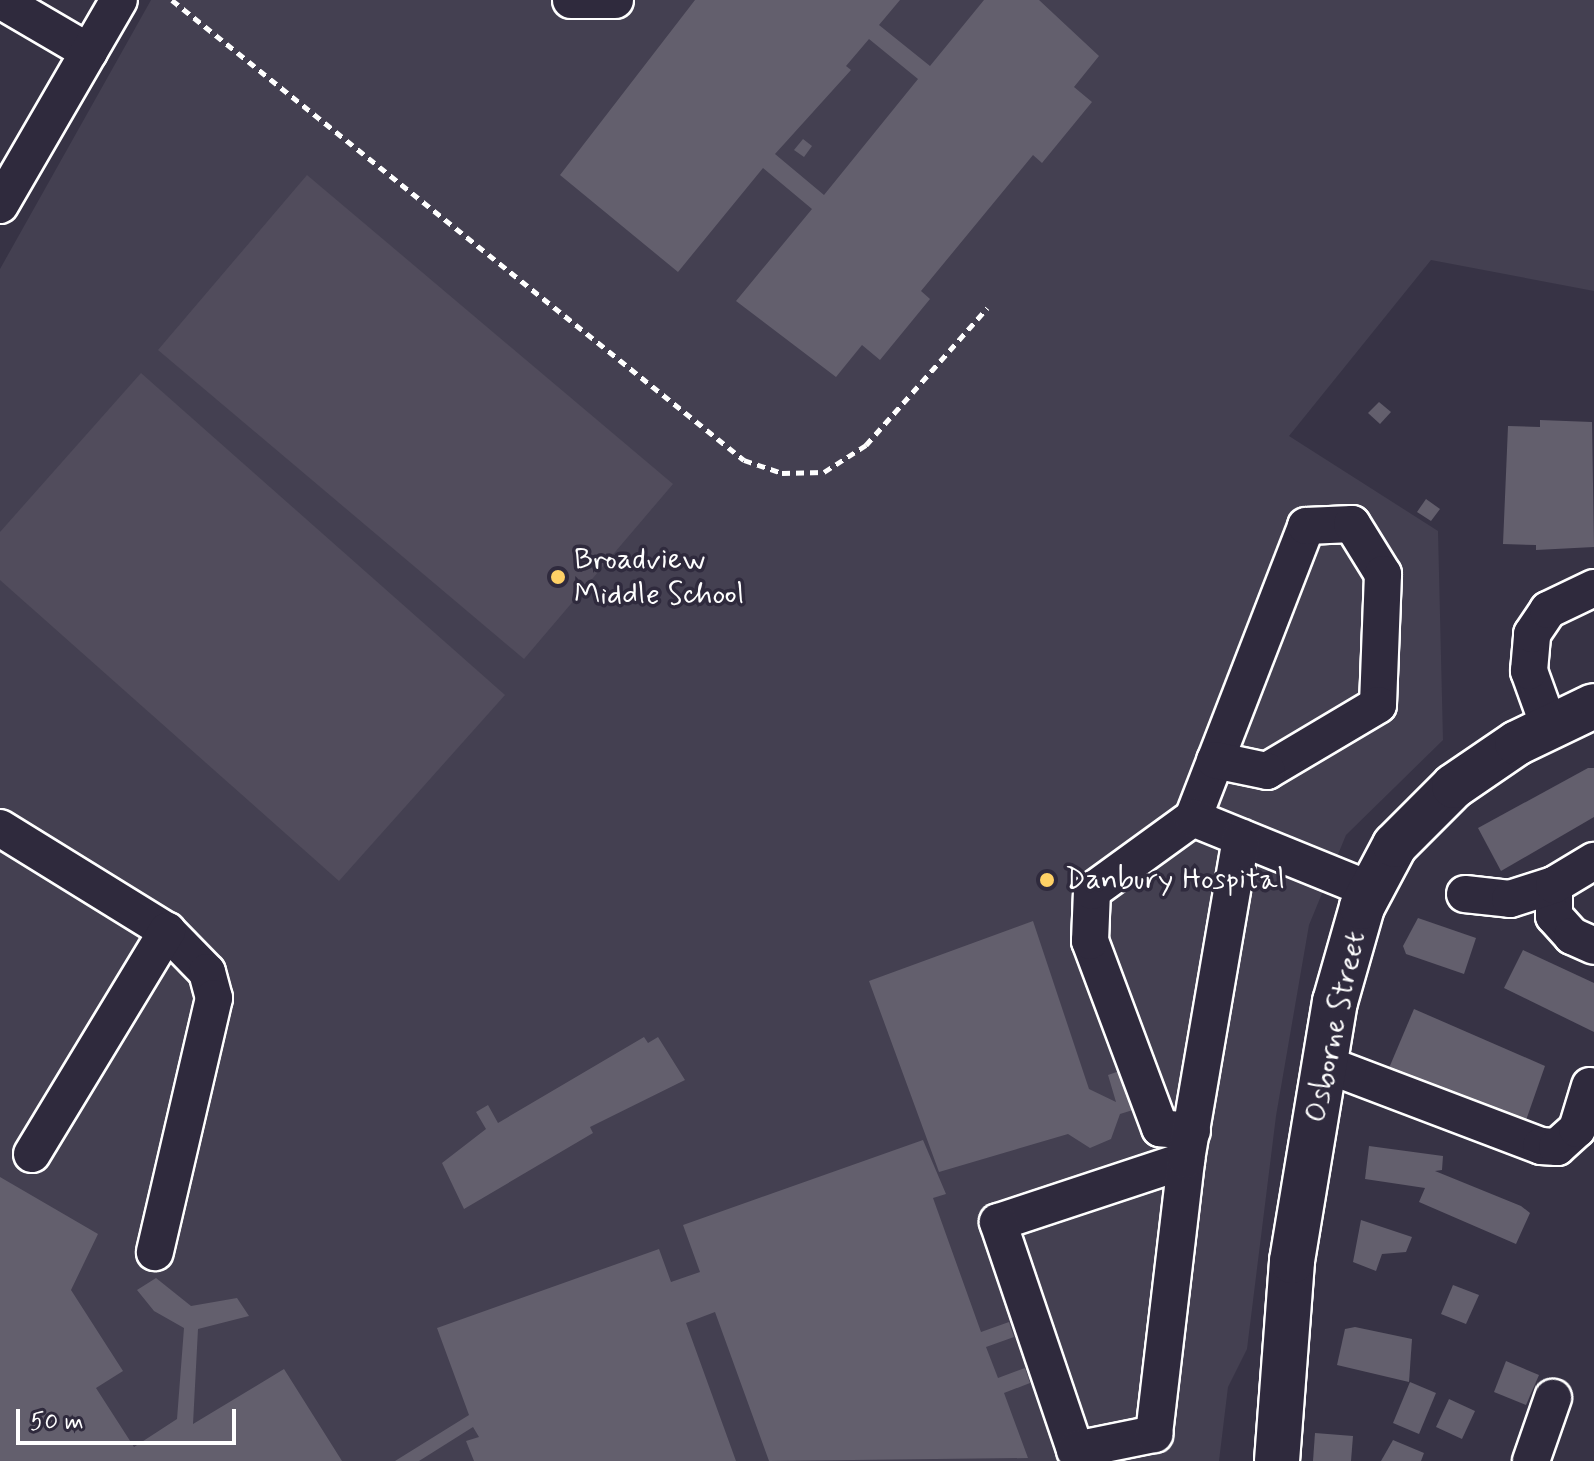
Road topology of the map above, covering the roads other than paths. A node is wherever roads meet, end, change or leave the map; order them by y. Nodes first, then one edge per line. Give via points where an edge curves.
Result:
1 (0, 0) edge
2 (119, 0) edge
3 (571, 0) edge
4 (615, 0) edge
5 (89, 52) junction
6 (0, 205) edge
7 (1594, 588) edge
8 (1594, 706) edge
9 (1550, 729) junction
10 (1215, 760) junction
11 (1193, 818) junction
12 (0, 828) edge
13 (1241, 838) junction
14 (1594, 861) edge
15 (1554, 885) junction
16 (1370, 890) junction
17 (1465, 894) dead end
18 (167, 931) junction
19 (1594, 946) edge
20 (1325, 1064) junction
21 (1590, 1086) dead end
22 (1189, 1146) junction
23 (32, 1154) dead end
24 (155, 1252) dead end
25 (1553, 1398) dead end
26 (1277, 1461) edge
27 (1531, 1461) edge

1 - 5 street
2 - 5 street
3 - 4 street
5 - 6 street
7 - 9 street via 1548,610 1532,634 1529,671
8 - 9 main road, Osborne Street
9 - 16 main road, Osborne Street via 1454,786 1395,845
10 - 10 street via 1306,526 1352,524 1383,574 1378,705 1267,771
10 - 11 street
11 - 13 street
11 - 22 street via 1092,891 1090,941 1160,1128
12 - 18 street
13 - 16 street
13 - 22 street
14 - 15 street
15 - 17 street via 1510,899
15 - 19 street via 1554,916 1572,936
16 - 20 main road, Osborne Street via 1335,1002
18 - 23 street
18 - 24 street via 207,972 214,998
20 - 21 street via 1541,1146 1557,1147 1577,1129
20 - 26 main road, Osborne Street via 1292,1261
22 - 22 street via 1154,1434 1075,1450 998,1222
25 - 27 street

